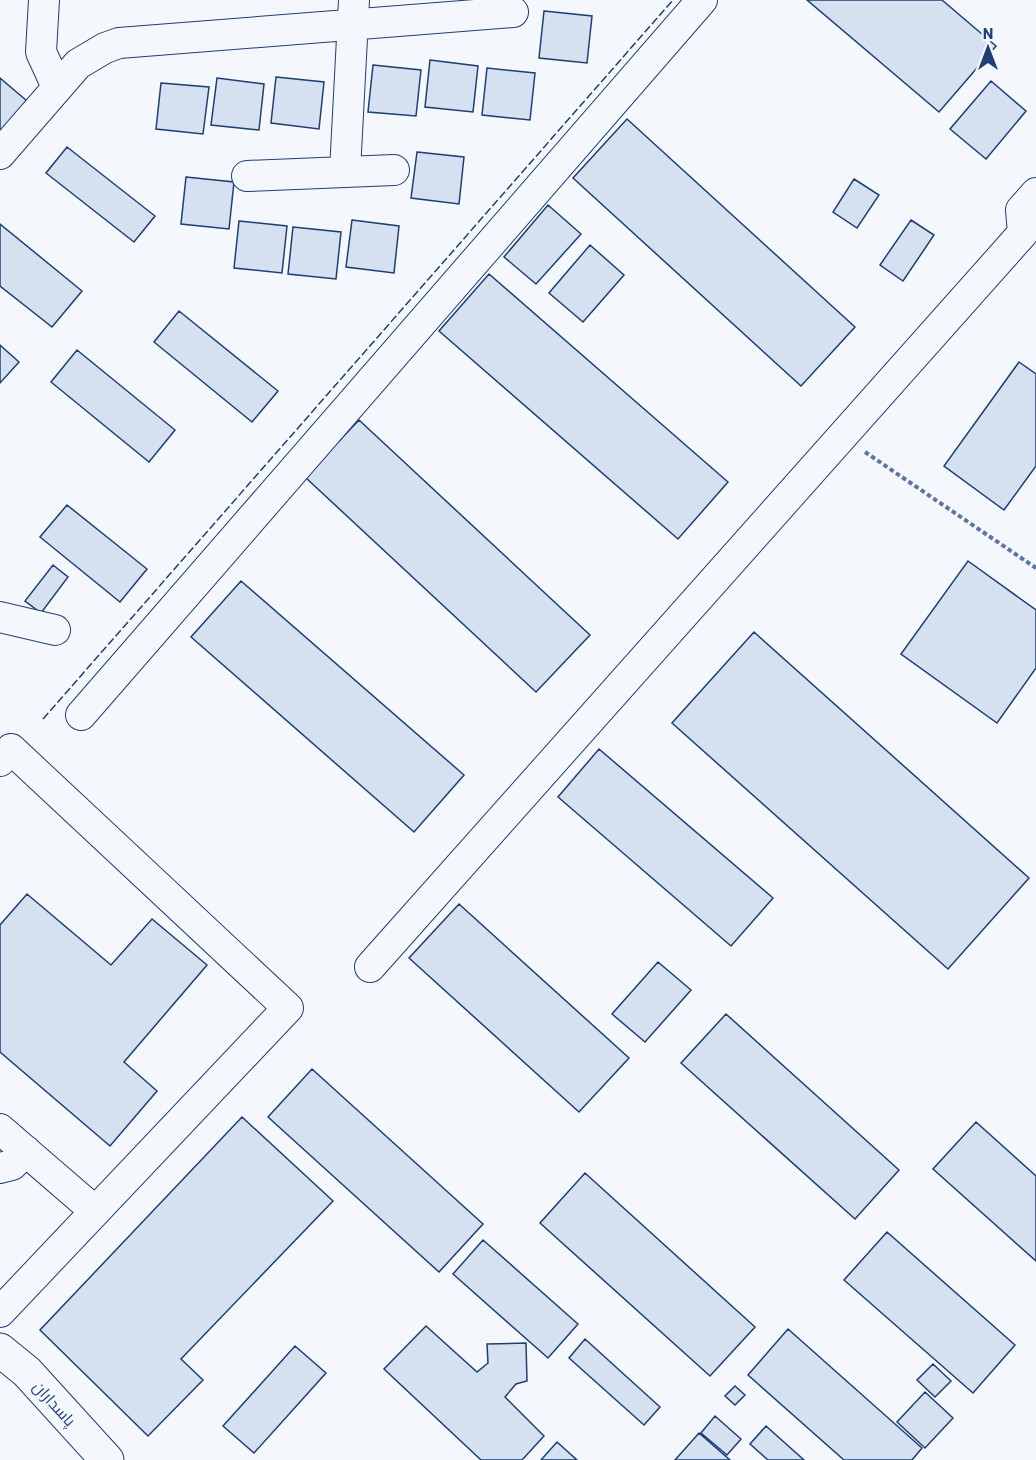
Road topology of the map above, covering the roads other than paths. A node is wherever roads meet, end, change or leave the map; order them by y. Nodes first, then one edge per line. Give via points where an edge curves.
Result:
1 (44, 0) edge
2 (702, 0) edge
3 (353, 12) edge
4 (513, 12) dead end
5 (57, 87) junction
6 (0, 154) edge
7 (394, 170) dead end
8 (345, 171) junction
9 (247, 176) dead end
10 (1036, 193) edge
11 (0, 617) edge
12 (55, 630) dead end
13 (81, 715) dead end
14 (0, 761) edge
15 (370, 967) dead end
16 (0, 1129) edge
17 (26, 1151) junction
18 (0, 1168) edge
19 (95, 1212) junction
20 (0, 1312) edge
21 (0, 1350) edge
22 (107, 1460) edge

1 - 5 street via 41,52
2 - 13 street
3 - 4 street
3 - 5 street via 119,43 78,64
3 - 8 street
5 - 6 street
7 - 8 street
8 - 9 street
10 - 15 street via 1021,210 1023,233
11 - 12 street
14 - 19 street via 11,749 288,1008
16 - 17 street
17 - 18 street via 12,1165
17 - 19 street
19 - 20 street
21 - 22 main road, پاسداران via 27,1372

